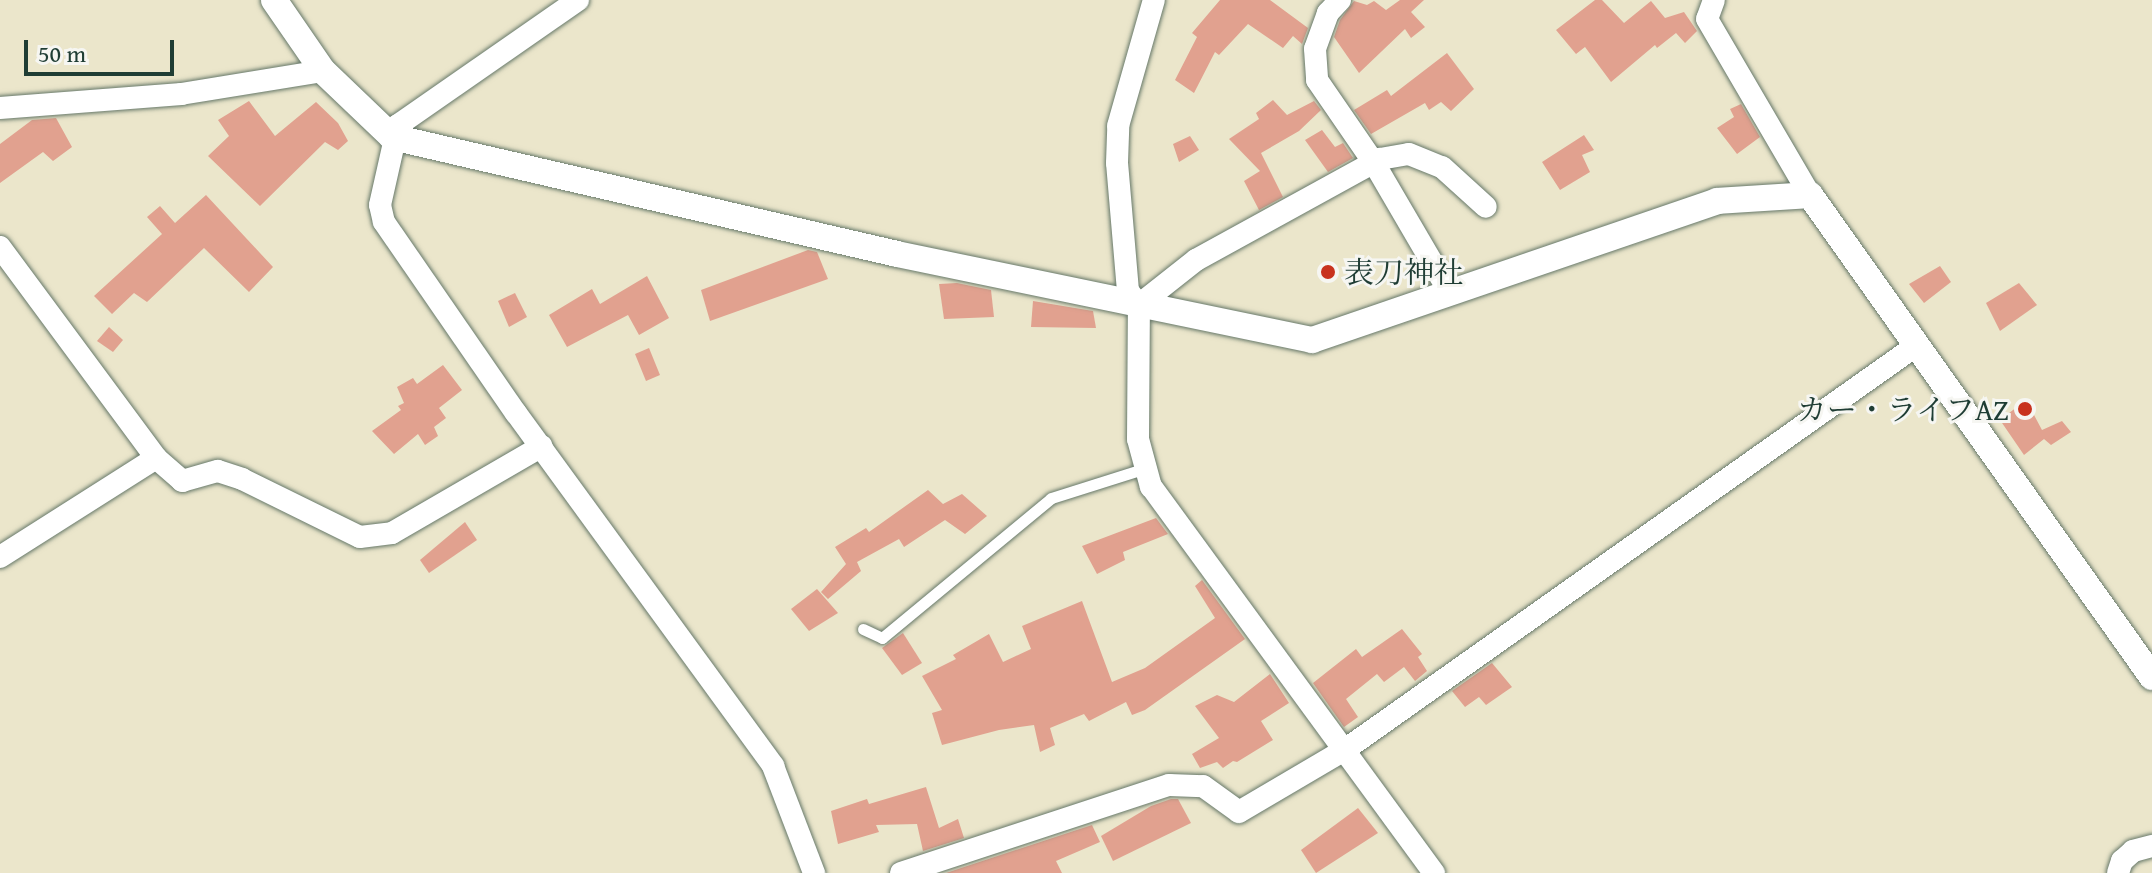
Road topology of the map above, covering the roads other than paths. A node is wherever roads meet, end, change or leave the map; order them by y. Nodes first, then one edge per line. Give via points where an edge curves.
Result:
1 (274, 0) edge
2 (578, 0) edge
3 (1154, 0) edge
4 (1340, 0) edge
5 (1714, 0) edge
6 (323, 71) junction
7 (0, 108) edge
8 (392, 137) junction
9 (1374, 163) junction
10 (1810, 195) junction
11 (1486, 207) dead end
12 (0, 247) edge
13 (1450, 293) junction
14 (1139, 305) junction
15 (1917, 345) junction
16 (542, 446) junction
17 (156, 458) junction
18 (1146, 468) junction
19 (0, 557) edge
20 (863, 629) dead end
21 (2152, 677) edge
22 (1346, 749) junction
23 (2152, 846) edge
24 (814, 873) edge
25 (901, 873) edge
26 (1434, 873) edge
27 (2118, 873) edge

1 - 6 street
2 - 8 street via 398,125
3 - 14 street via 1118,126 1128,291
4 - 9 street via 1328,13 1315,49 1317,80
5 - 10 street via 1707,19
6 - 7 street via 181,94
6 - 8 street
8 - 14 street
8 - 16 street via 380,205 384,222
9 - 11 street via 1409,154 1420,158 1442,167
9 - 13 street
9 - 14 street via 1196,260
10 - 13 street via 1717,201
10 - 15 street
12 - 17 street
13 - 14 street via 1312,340
14 - 18 street via 1138,439
15 - 21 street
15 - 22 street
16 - 17 street via 392,533 360,537 218,471 182,481
16 - 24 street via 773,766
17 - 19 street
18 - 20 lane via 1051,498 882,638
18 - 22 street via 1151,487
22 - 25 street via 1239,812 1203,786 1169,785
22 - 26 street
23 - 27 street via 2133,851

